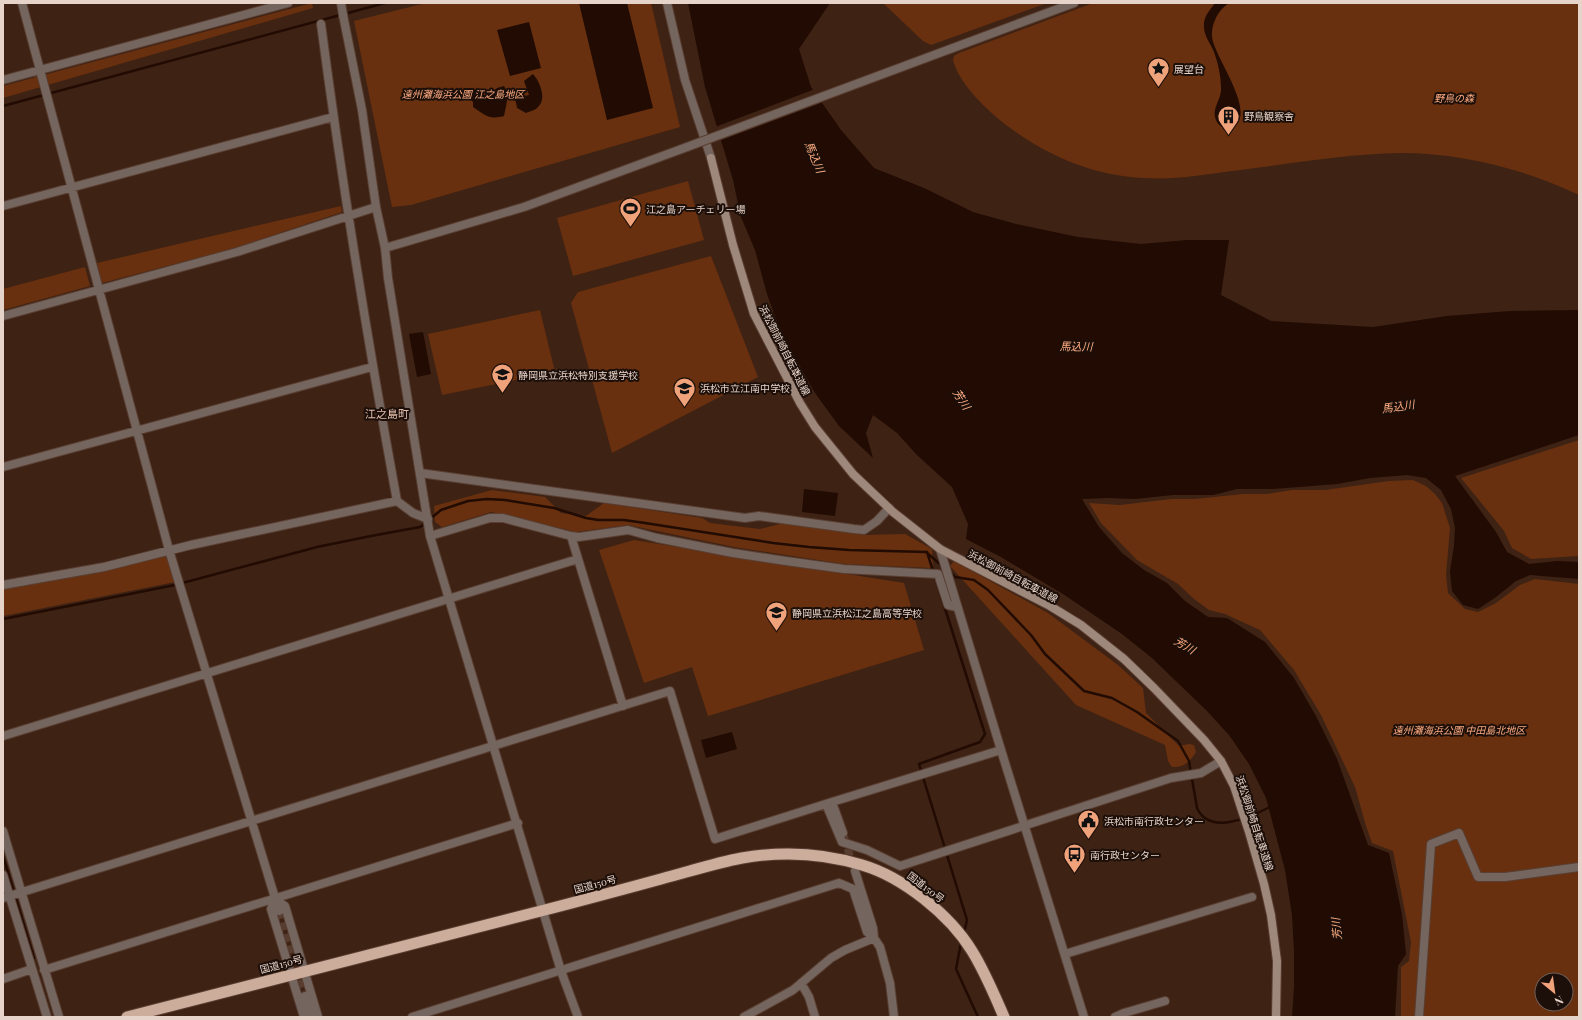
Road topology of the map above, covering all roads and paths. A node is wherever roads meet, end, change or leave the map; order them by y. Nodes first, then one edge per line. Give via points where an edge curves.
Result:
1 (22, 3) edge
2 (288, 3) edge
3 (341, 3) edge
4 (667, 3) edge
5 (1074, 3) edge
6 (321, 24) dead end
7 (41, 73) junction
8 (3, 80) edge
9 (333, 117) junction
10 (711, 158) joint
11 (71, 187) junction
12 (3, 206) edge
13 (376, 207) junction
14 (348, 216) junction
15 (385, 248) junction
16 (98, 291) junction
17 (3, 316) edge
18 (372, 367) junction
19 (138, 431) junction
20 (3, 467) edge
21 (420, 473) junction
22 (397, 501) junction
23 (889, 508) junction
24 (428, 519) junction
25 (430, 536) junction
26 (571, 536) junction
27 (940, 549) junction
28 (169, 550) junction
29 (578, 559) junction
30 (3, 585) edge
31 (449, 598) junction
32 (957, 607) junction
33 (206, 674) junction
34 (623, 706) junction
35 (3, 736) edge
36 (494, 746) junction
37 (1001, 750) junction
38 (1221, 761) junction
39 (829, 803) junction
40 (251, 821) junction
41 (518, 823) junction
42 (1025, 826) junction
43 (3, 831) edge
44 (844, 837) tunnel mouth
45 (1579, 867) edge
46 (855, 871) tunnel mouth
47 (3, 875) edge
48 (21, 892) junction
49 (6, 897) edge
50 (1252, 897) dead end
51 (275, 899) junction
52 (544, 910) junction
53 (280, 911) tunnel mouth
54 (874, 938) junction
55 (1065, 954) junction
56 (32, 970) junction
57 (44, 970) junction
58 (305, 970) junction
59 (561, 971) junction
60 (291, 974) junction
61 (3, 978) edge
62 (801, 983) junction
63 (305, 996) tunnel mouth
64 (1165, 1001) dead end
65 (47, 1017) edge
66 (59, 1017) edge
67 (127, 1017) edge
68 (304, 1017) edge
69 (311, 1017) edge
70 (318, 1017) edge
71 (412, 1017) edge
72 (578, 1017) edge
73 (744, 1017) edge
74 (815, 1017) edge
75 (894, 1017) edge
76 (1004, 1017) edge
77 (1084, 1017) edge
78 (1115, 1017) edge
79 (1276, 1017) edge
80 (1419, 1017) edge

1 - 7 street
2 - 7 street
3 - 13 street via 362,110
4 - 10 street via 685,80
5 - 15 street, bridge via 524,207
6 - 9 street
7 - 8 street
7 - 11 street
9 - 11 street
9 - 14 street
10 - 23 main road, 浜松御前崎自転車道線 via 754,314 790,385 815,427 835,453
11 - 12 street
11 - 16 street
13 - 14 street
13 - 15 street
14 - 16 street via 237,252
14 - 18 street
15 - 21 street
16 - 17 street
16 - 19 street
18 - 19 street
18 - 22 street
19 - 20 street
19 - 28 street
21 - 23 street via 745,518 759,516 864,530
21 - 24 street
22 - 24 street via 413,513
22 - 28 street
23 - 27 main road, 浜松御前崎自転車道線
24 - 25 street
25 - 26 street via 490,518 503,518
25 - 31 street
26 - 29 street
26 - 32 street via 628,530 733,553 844,570 938,574 948,605
27 - 32 street
27 - 38 main road, 浜松御前崎自転車道線 via 1044,603 1080,625 1124,659 1204,740
28 - 30 street via 104,568
28 - 33 street
29 - 31 street
29 - 34 street
31 - 33 street
31 - 36 street
32 - 37 street
33 - 35 street
33 - 40 street
34 - 36 street
34 - 39 street via 670,691 715,839
36 - 40 street
36 - 41 street
37 - 39 street
37 - 42 street
38 - 42 street via 1201,772 1171,778
38 - 79 main road, 浜松御前崎自転車道線 via 1234,786 1264,884 1277,961
39 - 42 street via 842,842 867,850 900,866
39 - 44 street
40 - 48 street
40 - 51 street
41 - 51 street
41 - 52 street
42 - 55 street
43 - 48 street
45 - 80 street via 1505,877 1478,877 1459,833 1431,844
46 - 54 street
47 - 49 street
48 - 49 street
48 - 57 street
49 - 56 street
50 - 55 street
51 - 53 street
51 - 57 street
51 - 58 street via 285,906
51 - 60 street via 271,909
52 - 58 highway, 国道150号
52 - 59 street
52 - 76 highway, 国道150号 via 741,858 797,853 864,865 908,888 940,913 971,948
54 - 59 street via 867,932 853,889 839,883
54 - 62 street via 831,958
54 - 75 street via 880,948 888,976
55 - 77 street
56 - 61 street
56 - 65 street
57 - 66 street
58 - 60 highway, 国道150号
58 - 70 street
59 - 71 street
59 - 72 street
60 - 67 highway, 国道150号
60 - 68 street
62 - 73 street
62 - 74 street
63 - 69 street
64 - 78 street via 1124,1012

